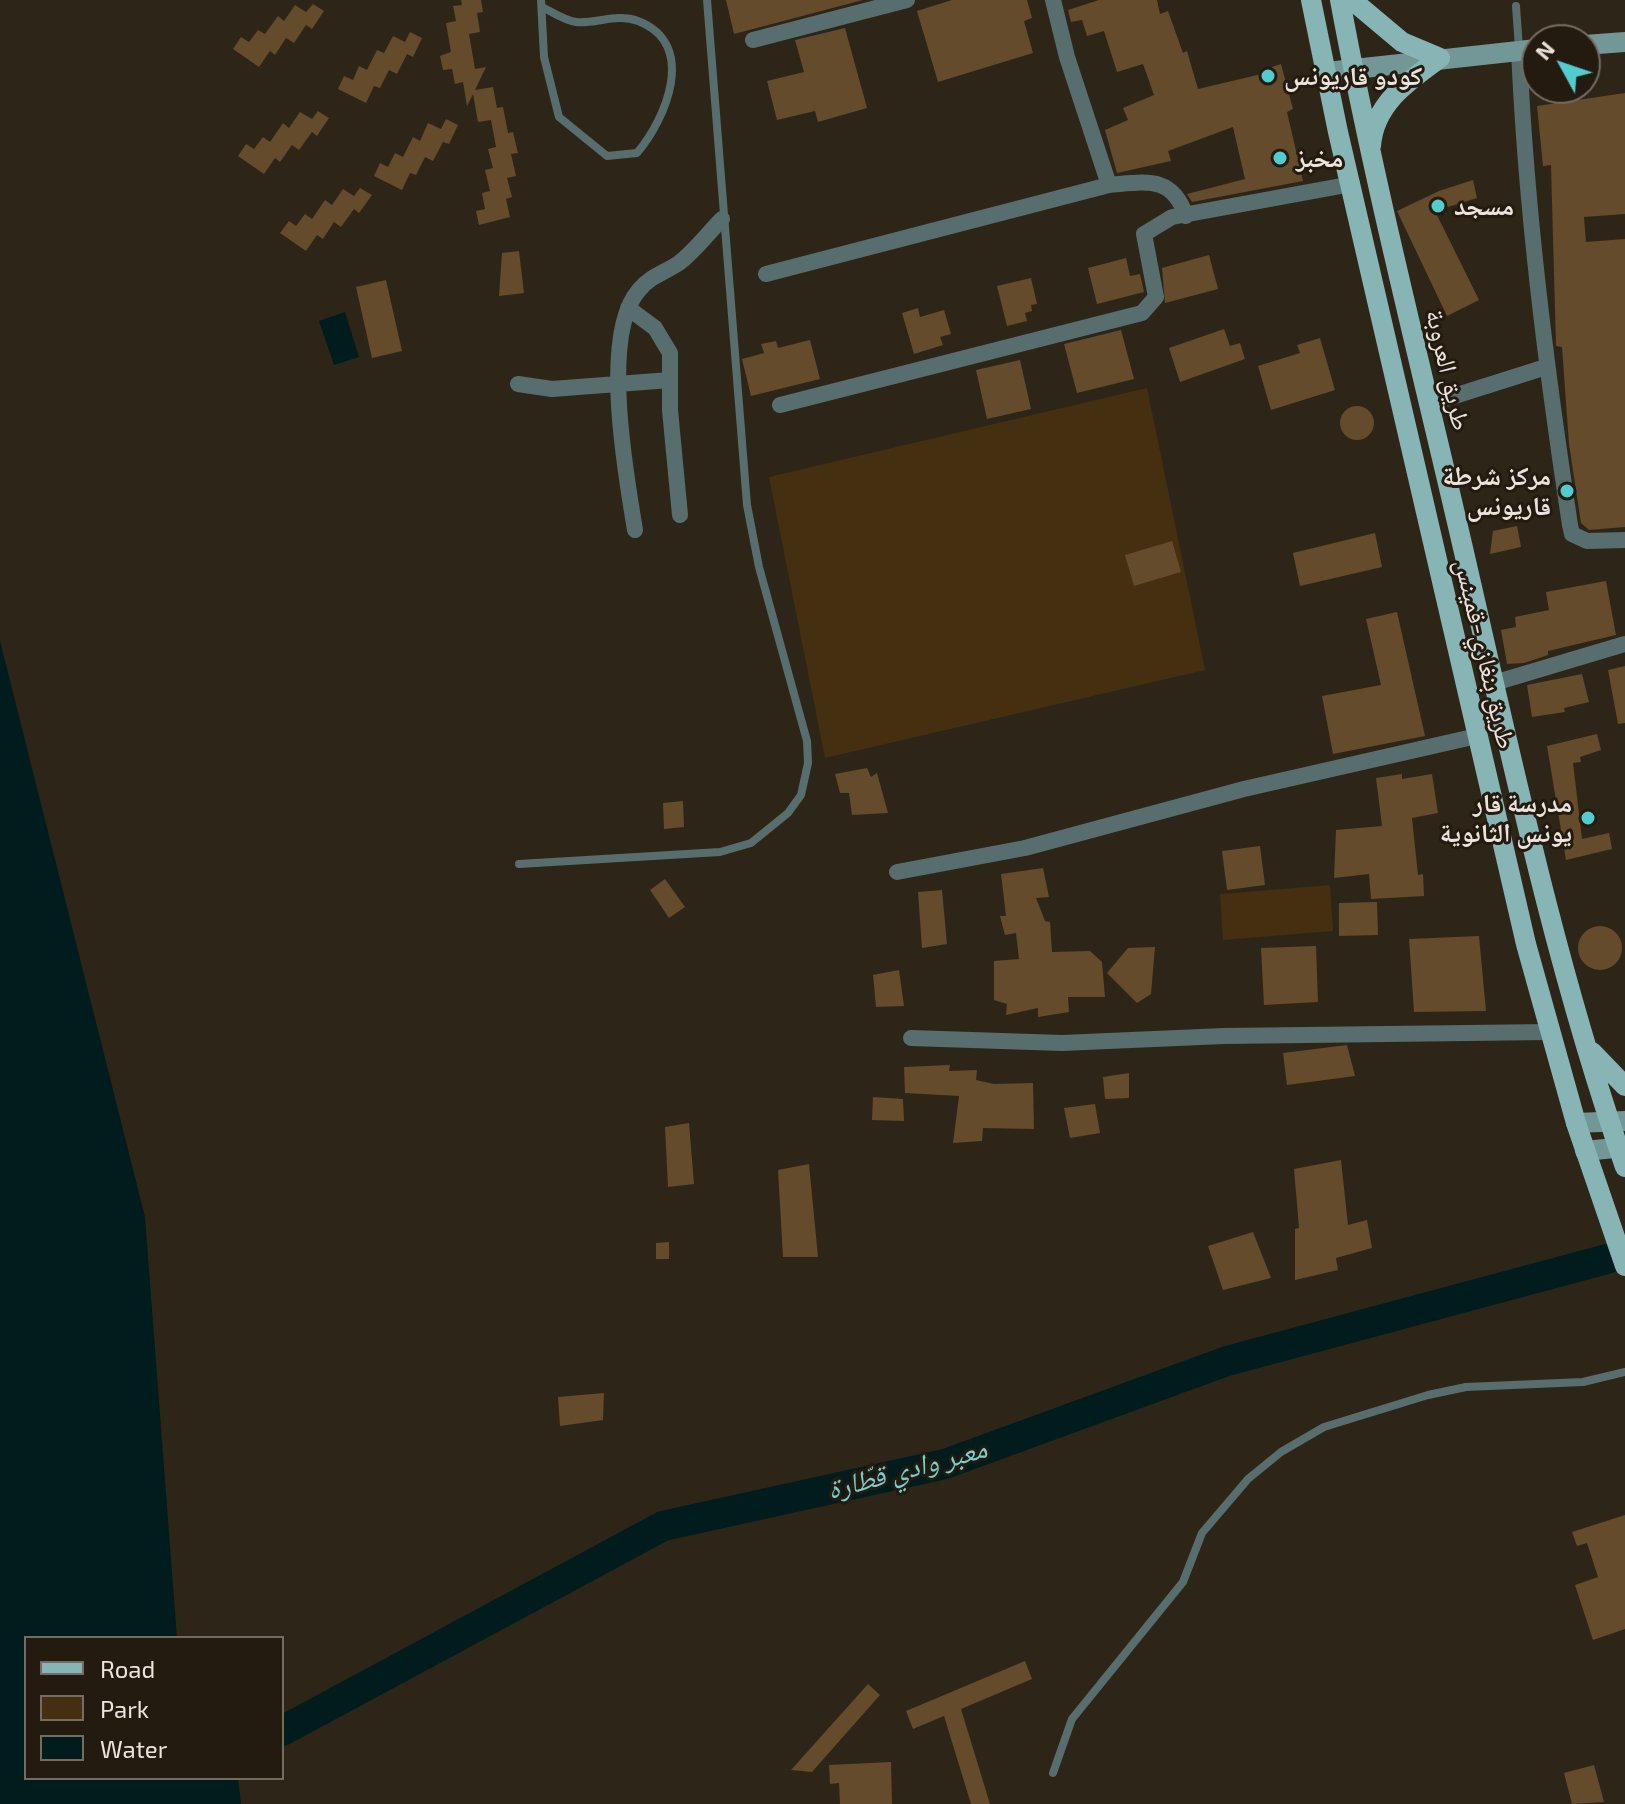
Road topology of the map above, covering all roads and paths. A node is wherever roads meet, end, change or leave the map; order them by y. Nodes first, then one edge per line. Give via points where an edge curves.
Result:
1 (707, 0) edge
2 (907, 0) edge
3 (1053, 0) edge
4 (1311, 0) edge
5 (1340, 0) edge
6 (1352, 0) edge
7 (542, 4) edge
8 (1516, 6) dead end
9 (1521, 24) edge
10 (753, 40) dead end
11 (1625, 42) edge
12 (1601, 44) edge
13 (1521, 51) edge
14 (1440, 58) junction
15 (1353, 68) junction
16 (1327, 72) junction
17 (1527, 104) edge
18 (1371, 156) junction
19 (1352, 184) junction
20 (1109, 185) junction
21 (1186, 216) junction
22 (722, 219) junction
23 (766, 274) dead end
24 (628, 308) junction
25 (1546, 367) junction
26 (670, 380) junction
27 (518, 384) dead end
28 (620, 386) junction
29 (1429, 404) junction
30 (780, 405) dead end
31 (680, 515) dead end
32 (635, 530) dead end
33 (1625, 540) edge
34 (1625, 644) edge
35 (1494, 683) junction
36 (1477, 736) junction
37 (519, 864) dead end
38 (897, 872) dead end
39 (1549, 1032) junction
40 (1582, 1036) junction
41 (911, 1038) dead end
42 (1625, 1086) edge
43 (1618, 1121) edge
44 (1576, 1123) junction
45 (1622, 1147) edge
46 (1585, 1151) junction
47 (1625, 1167) edge
48 (1625, 1266) edge
49 (1625, 1372) edge
50 (1053, 1773) dead end

1 - 22 lane
2 - 10 street
3 - 20 street
4 - 16 main road, طريق بنغازي-قمينس
5 - 15 main road, طريق العروبة
6 - 14 main road via 1388,32
7 - 7 lane via 544,57 559,117 607,156 637,153 663,115 674,83 664,41 638,21 575,22
8 - 9 lane
11 - 12 street
13 - 14 street
14 - 15 street
14 - 18 main road via 1390,99 1372,131
15 - 16 street
15 - 18 main road, طريق العروبة
16 - 19 main road, طريق بنغازي-قمينس
17 - 25 street via 1525,176
18 - 29 main road, طريق العروبة
19 - 21 street
19 - 36 main road, طريق بنغازي-قمينس
20 - 21 street via 1163,186 1179,196
20 - 23 street
21 - 30 street via 1172,217 1144,234 1156,297 1142,313
22 - 24 street via 680,262 650,279
22 - 37 lane via 747,505 807,741 801,795 751,843 720,852
24 - 26 street via 655,328 670,353
24 - 28 street
25 - 29 street
25 - 33 street via 1572,534 1587,541
26 - 28 street
26 - 31 street
27 - 28 street via 552,389
28 - 32 street via 621,447
29 - 35 main road, طريق العروبة
34 - 35 street
35 - 40 main road, طريق العروبة
36 - 38 street via 1244,789 1025,848
36 - 39 main road, طريق بنغازي-قمينس
39 - 41 street via 1062,1043
39 - 44 main road, طريق بنغازي-قمينس
40 - 42 main road
40 - 43 main road, طريق العروبة
43 - 44 street
43 - 45 main road, طريق العروبة
44 - 46 main road, طريق بنغازي-قمينس
45 - 46 street
45 - 47 main road, طريق العروبة
46 - 48 main road, طريق بنغازي-قمينس
49 - 50 lane via 1583,1382 1466,1387 1428,1395 1324,1427 1281,1452 1248,1479 1202,1533 1171,1601 1083,1701

